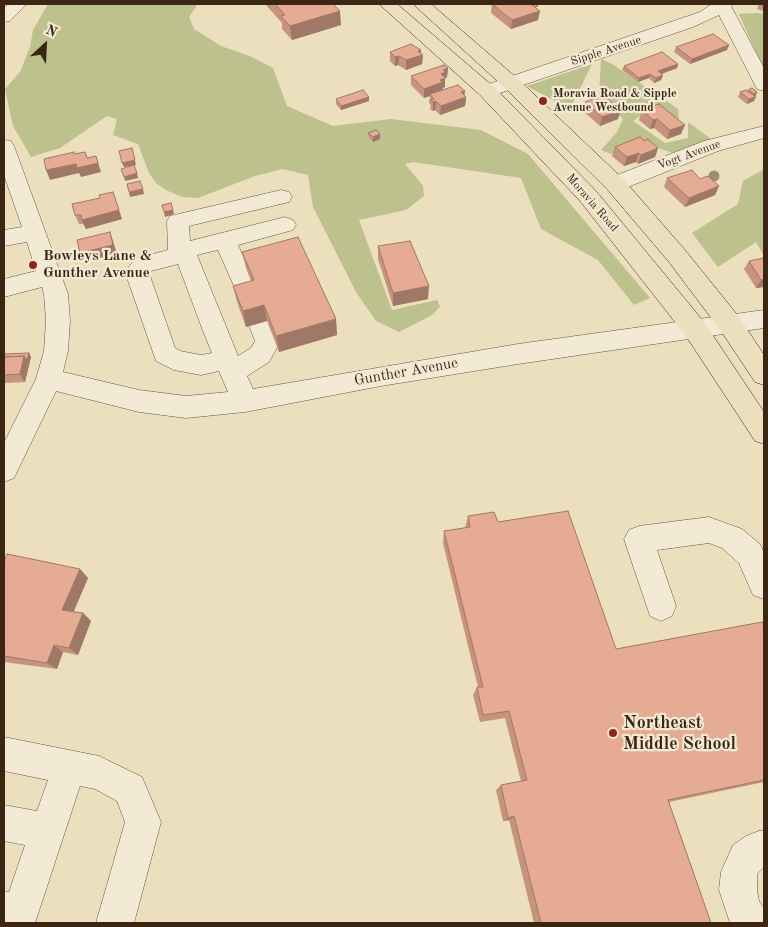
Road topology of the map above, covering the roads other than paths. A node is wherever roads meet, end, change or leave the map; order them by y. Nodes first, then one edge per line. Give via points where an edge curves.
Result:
1 (18, 4) edge
2 (386, 4) edge
3 (421, 4) edge
4 (723, 4) edge
5 (4, 17) edge
6 (511, 83) junction
7 (764, 85) edge
8 (487, 91) junction
9 (764, 132) edge
10 (6, 157) edge
11 (615, 184) junction
12 (281, 197) dead end
13 (285, 225) dead end
14 (36, 233) junction
15 (4, 238) edge
16 (225, 240) junction
17 (181, 253) junction
18 (50, 276) junction
19 (4, 288) edge
20 (250, 298) edge
21 (764, 319) edge
22 (260, 323) edge
23 (730, 324) junction
24 (695, 328) junction
25 (230, 365) junction
26 (764, 375) edge
27 (49, 379) junction
28 (245, 401) junction
29 (764, 433) edge
30 (4, 470) edge
31 (764, 585) edge
32 (661, 606) dead end
33 (4, 754) edge
34 (70, 766) junction
35 (4, 824) edge
36 (48, 831) junction
37 (764, 849) edge
38 (4, 910) edge
39 (116, 923) edge
40 (752, 923) edge

1 - 5 street
2 - 8 main road, Moravia Road
3 - 6 main road, Moravia Road
4 - 6 street, Sipple Avenue via 706,16
4 - 7 street
6 - 8 street, Sipple Avenue
6 - 11 main road, Moravia Road
8 - 24 main road, Moravia Road via 588,196
9 - 11 street, Vogt Avenue via 711,146
10 - 14 street
11 - 23 main road, Moravia Road
12 - 17 street via 178,221
13 - 16 street
14 - 15 street
14 - 18 street
16 - 17 street
16 - 20 street
17 - 25 street via 188,259
17 - 25 street via 143,265 137,272 165,354 174,360 202,365
18 - 19 street
18 - 27 street via 56,294 58,321
21 - 23 street, Gunther Avenue
22 - 25 street via 268,342 260,355
23 - 24 street, Gunther Avenue
23 - 26 main road, Moravia Road
24 - 28 street, Gunther Avenue via 391,374
24 - 29 main road, Moravia Road
25 - 28 street
27 - 28 street, Gunther Avenue via 139,401 186,407
27 - 30 street
31 - 32 street via 750,554 732,538 709,530 639,539
33 - 34 street
34 - 36 street
34 - 39 street via 99,773 130,789 143,822
35 - 36 street
36 - 38 street via 20,913
37 - 40 street via 746,858 739,872 738,890 743,909

